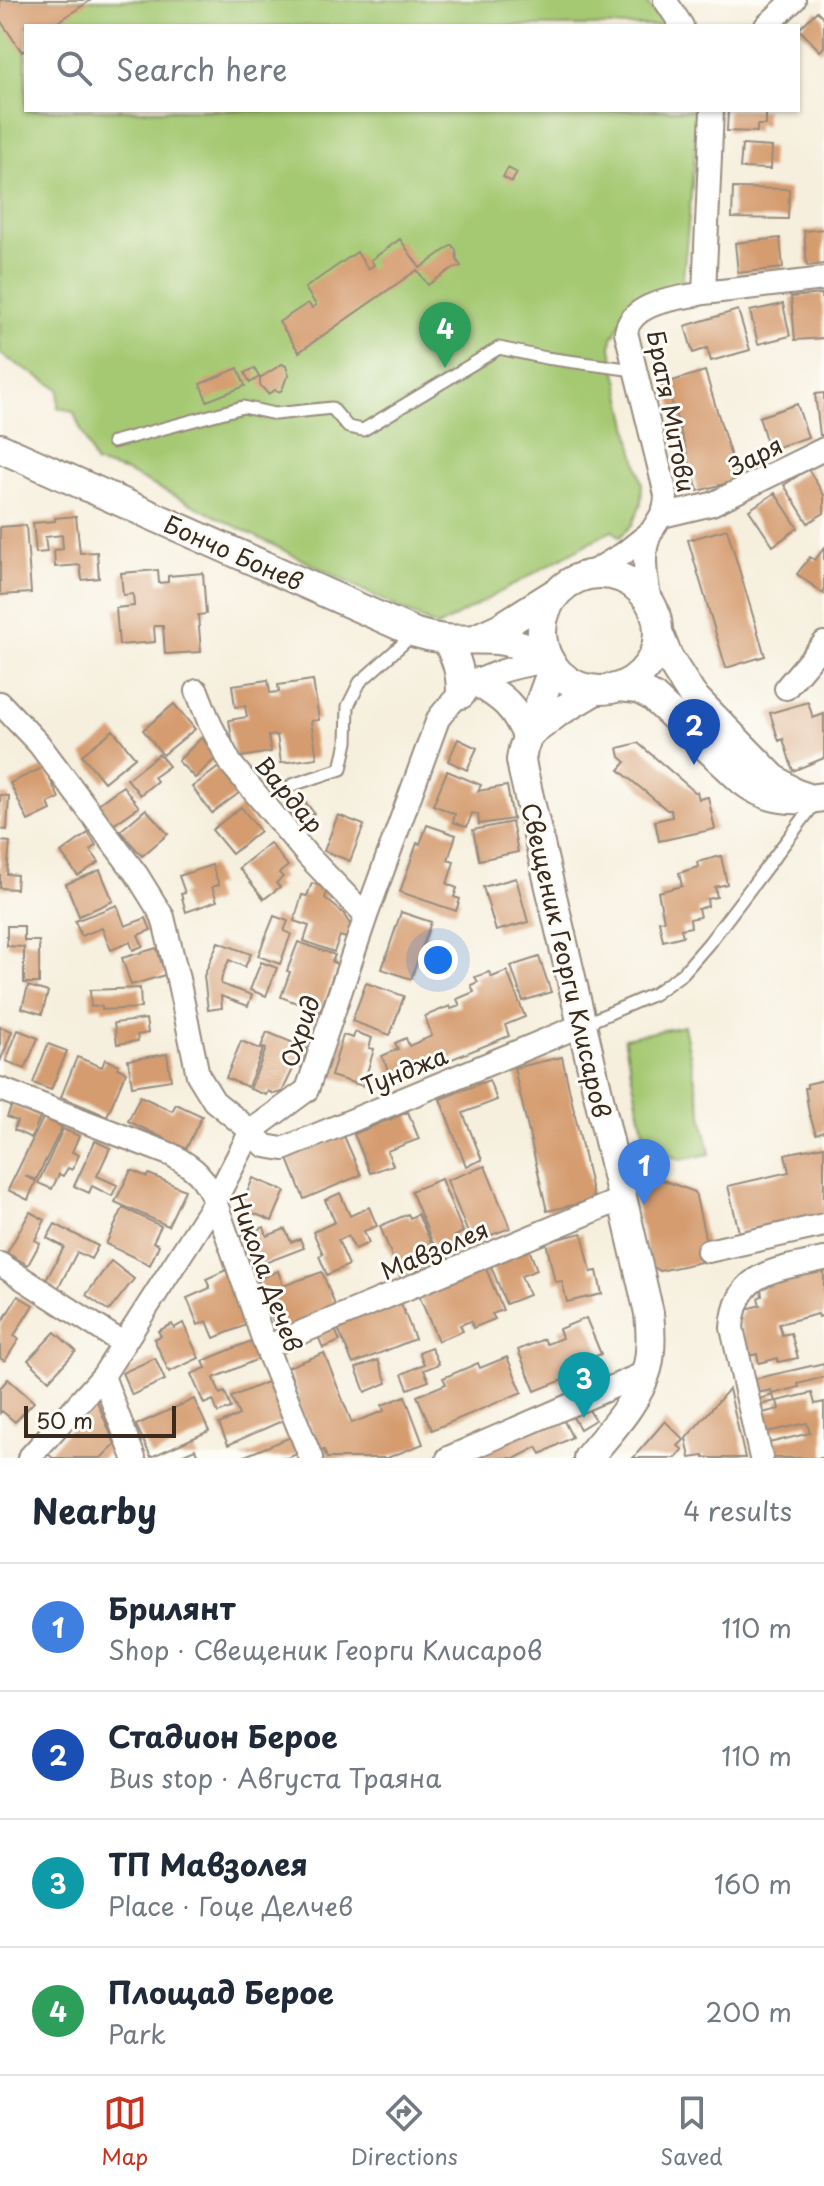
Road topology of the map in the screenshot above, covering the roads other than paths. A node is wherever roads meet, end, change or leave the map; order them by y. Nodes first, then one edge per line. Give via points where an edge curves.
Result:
1 (665, 0) edge
2 (794, 0) edge
3 (681, 24) edge
4 (768, 24) edge
5 (712, 112) edge
6 (824, 279) edge
7 (704, 293) junction
8 (634, 370) junction
9 (113, 442) dead end
10 (0, 448) edge
11 (824, 449) edge
12 (657, 524) junction
13 (586, 576) junction
14 (559, 591) junction
15 (650, 603) junction
16 (658, 632) junction
17 (416, 633) junction
18 (460, 640) junction
19 (824, 643) edge
20 (549, 661) junction
21 (469, 688) junction
22 (607, 688) junction
23 (786, 688) dead end
24 (197, 691) dead end
25 (0, 703) edge
26 (527, 736) junction
27 (292, 785) dead end
28 (823, 804) edge
29 (366, 916) junction
30 (582, 1025) junction
31 (0, 1089) edge
32 (251, 1131) junction
33 (622, 1199) junction
34 (215, 1201) junction
35 (824, 1225) edge
36 (708, 1251) dead end
37 (824, 1259) edge
38 (0, 1264) edge
39 (124, 1344) junction
40 (266, 1347) junction
41 (647, 1372) junction
42 (103, 1376) junction
43 (29, 1458) edge
44 (134, 1458) edge
45 (311, 1458) edge
46 (448, 1458) edge
47 (588, 1458) edge
48 (761, 1458) edge

1 - 3 street
2 - 4 street
5 - 7 street
6 - 7 street
7 - 8 street, Братя Митови via 649,306 632,317 626,335
8 - 9 lane via 499,348 363,430 348,427 332,408 275,414 243,407
8 - 12 street, Братя Митови via 664,485 666,502
10 - 17 street, Бончо Бонев
11 - 12 street, Заря via 712,504
12 - 13 street via 623,554
12 - 15 street, Братя Митови via 647,542
13 - 14 street
13 - 15 street via 624,579
14 - 18 street via 501,627
14 - 20 street via 543,620
15 - 16 street
16 - 22 street via 647,666 634,679
16 - 28 street via 673,666 699,703 773,778
17 - 18 street, Бончо Бонев
17 - 27 lane via 360,682 348,706 341,769
18 - 20 street, Бончо Бонев via 500,640
18 - 21 street via 456,656
19 - 23 street
20 - 21 street, Охрид via 498,671
20 - 22 street via 572,683
20 - 26 street, Свещеник Георги Клисаров
21 - 26 street via 498,694
21 - 29 street, Охрид via 438,719
22 - 26 street via 557,713
22 - 28 street via 638,689 653,697 755,790
24 - 29 street, Вардар via 231,764
25 - 32 street, Тунджа via 39,744 163,917 198,1075 214,1101
26 - 30 street, Свещеник Георги Клисаров via 523,771
28 - 30 lane via 683,973 654,994
29 - 32 street, Охрид via 307,1090
30 - 32 street, Тунджа via 283,1149 265,1146
30 - 33 street, Свещеник Георги Клисаров
31 - 34 street, Никола Дечев via 172,1155 192,1167
32 - 34 street, Охрид
33 - 40 street, Мавзолея
33 - 41 street, Свещеник Георги Клисаров via 649,1313
34 - 39 street, Охрид
34 - 40 street, Никола Дечев
35 - 36 street
37 - 48 street via 764,1273 748,1285 733,1313
38 - 39 street
39 - 42 street, Охрид
40 - 45 street, Никола Дечев
41 - 46 street
41 - 47 street
42 - 43 street, Охрид
42 - 44 street

